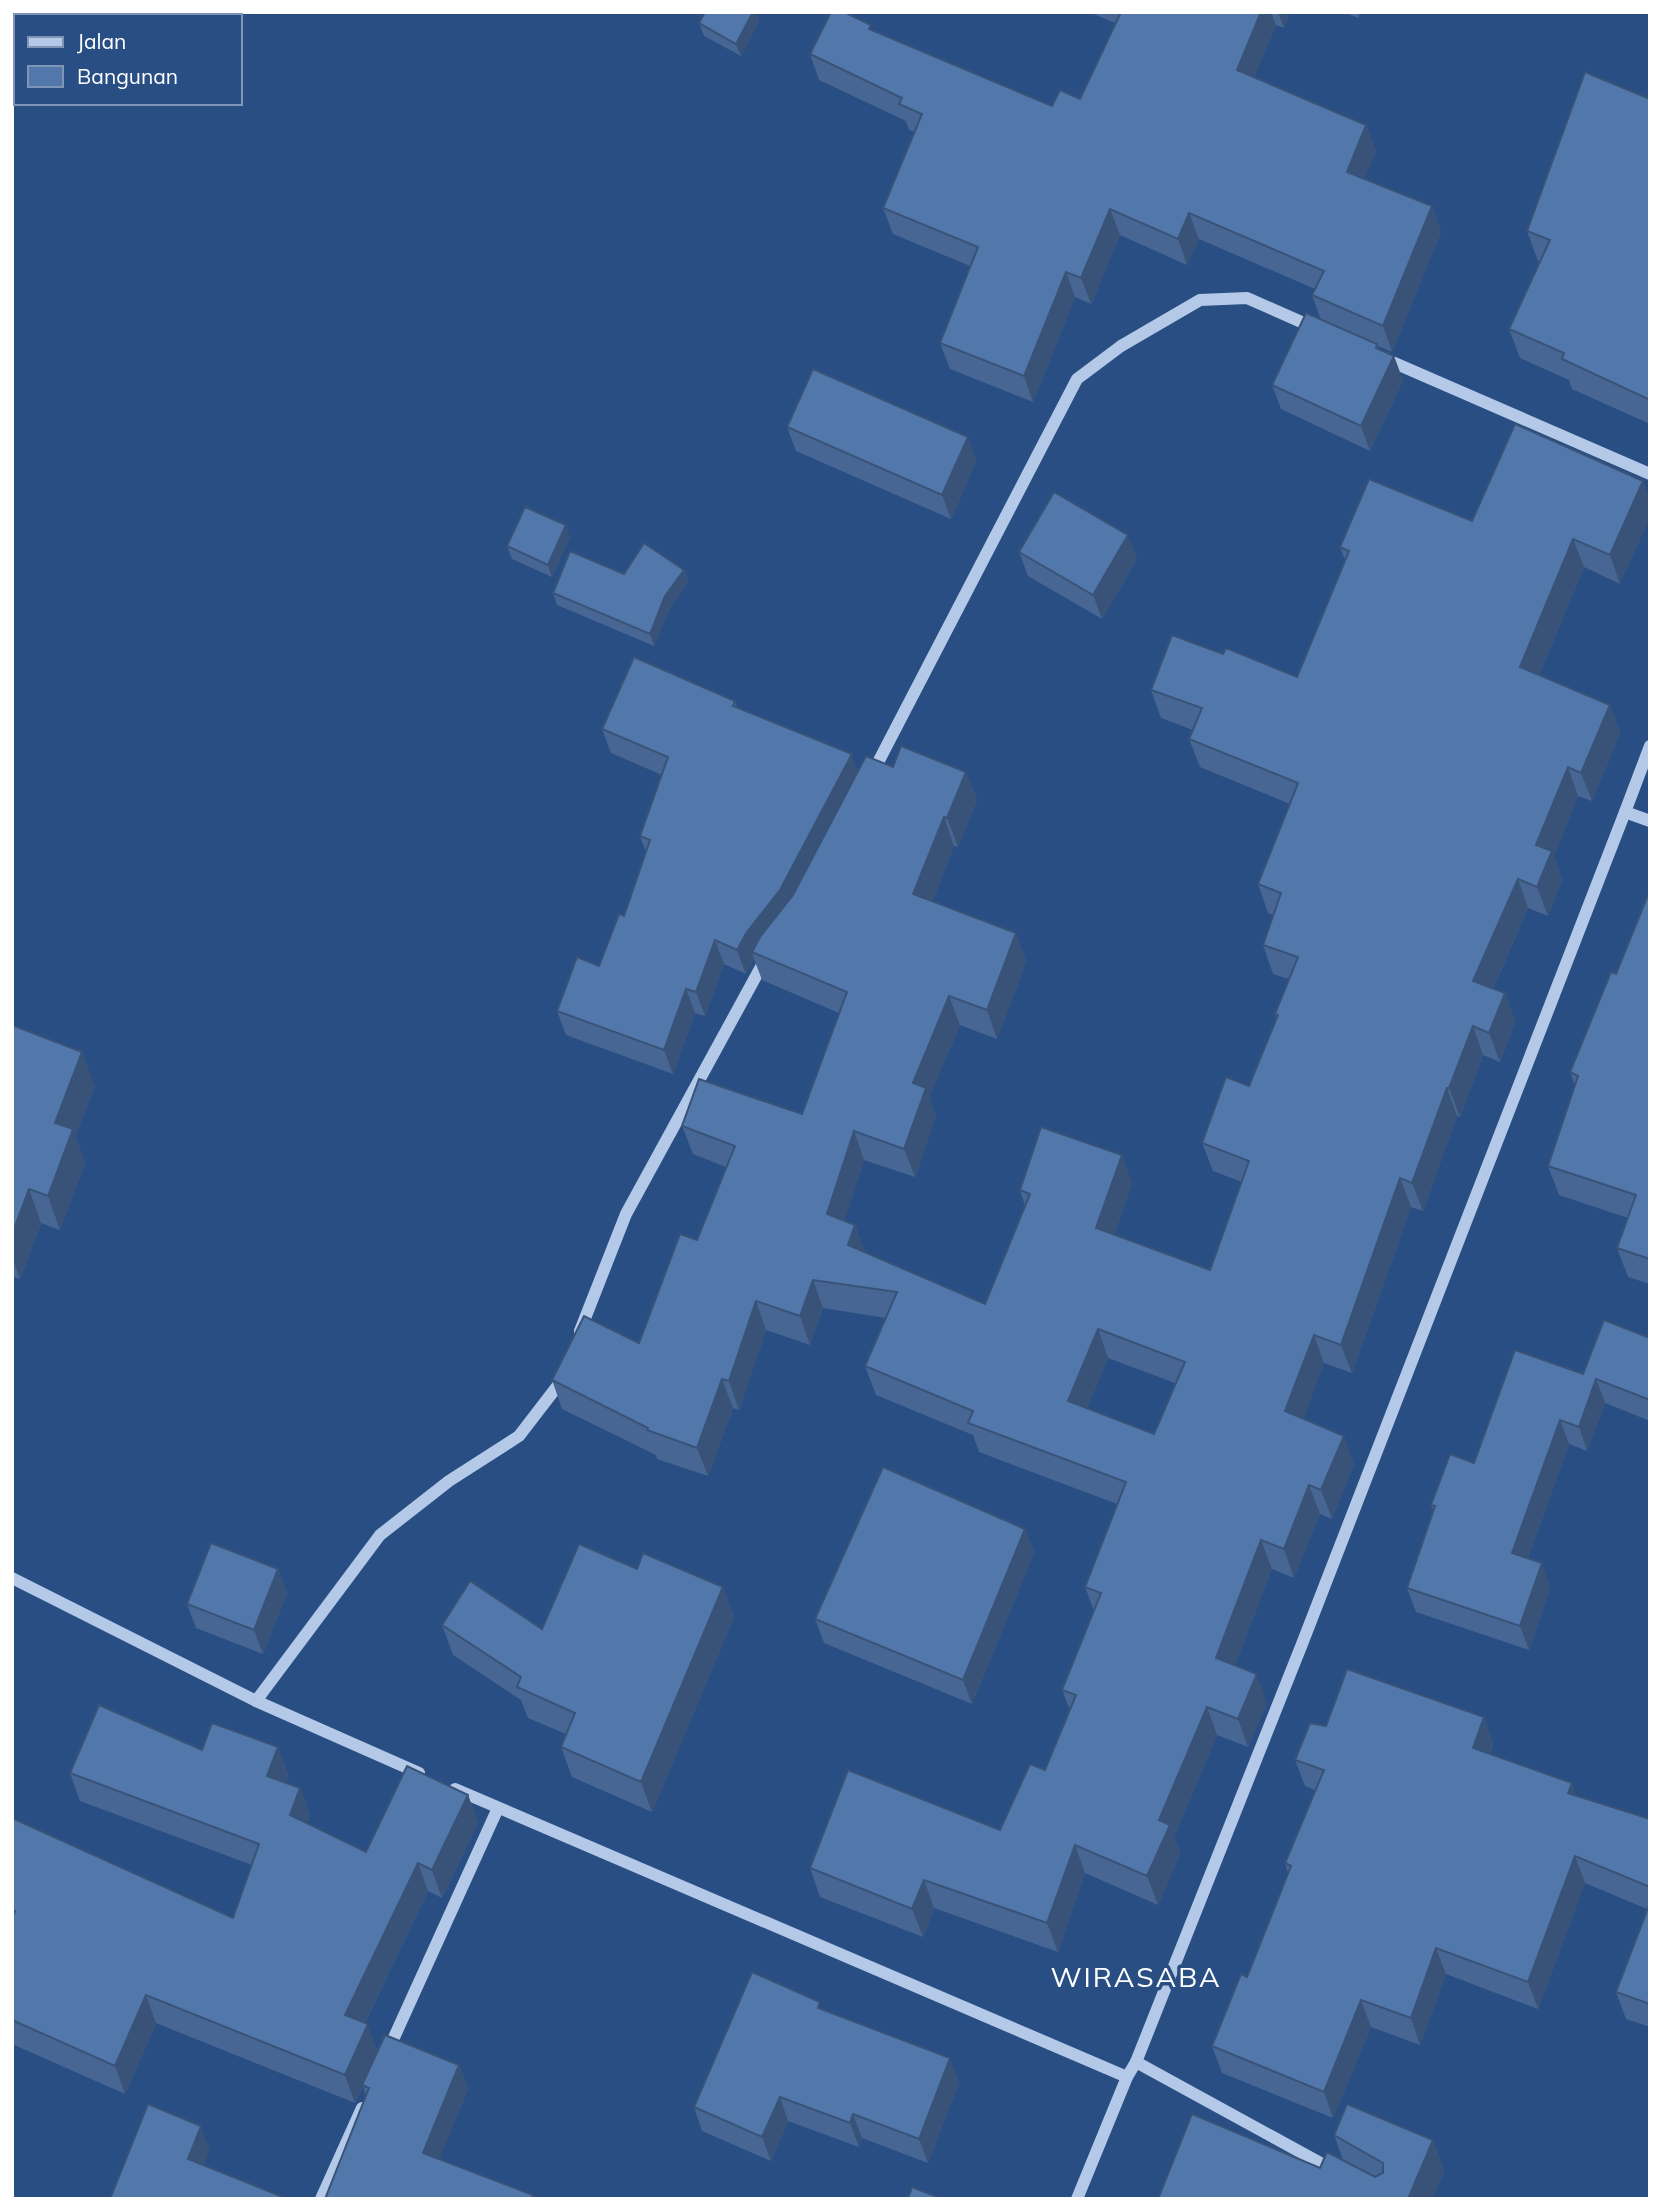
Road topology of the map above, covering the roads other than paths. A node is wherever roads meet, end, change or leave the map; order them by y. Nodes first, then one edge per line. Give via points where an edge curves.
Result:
1 (1322, 331) edge
2 (1373, 353) edge
3 (1650, 474) edge
4 (1650, 746) edge
5 (865, 788) edge
6 (1625, 812) junction
7 (1650, 821) edge
8 (778, 943) edge
9 (12, 1578) edge
10 (256, 1701) junction
11 (435, 1780) edge
12 (447, 1786) edge
13 (498, 1808) junction
14 (384, 2060) edge
15 (1136, 2062) junction
16 (1127, 2077) junction
17 (367, 2098) edge
18 (1351, 2179) edge
19 (321, 2199) edge
20 (1077, 2199) edge

1 - 5 street via 1247,298 1200,300 1121,346 1077,379
2 - 3 street
4 - 6 street
6 - 7 street
6 - 15 street
8 - 10 street via 763,961 626,1214 559,1384 519,1436 449,1481 380,1535
9 - 10 street
10 - 11 street
12 - 13 street
13 - 14 street
13 - 16 street
15 - 16 street
15 - 18 street
16 - 20 street
17 - 19 street

